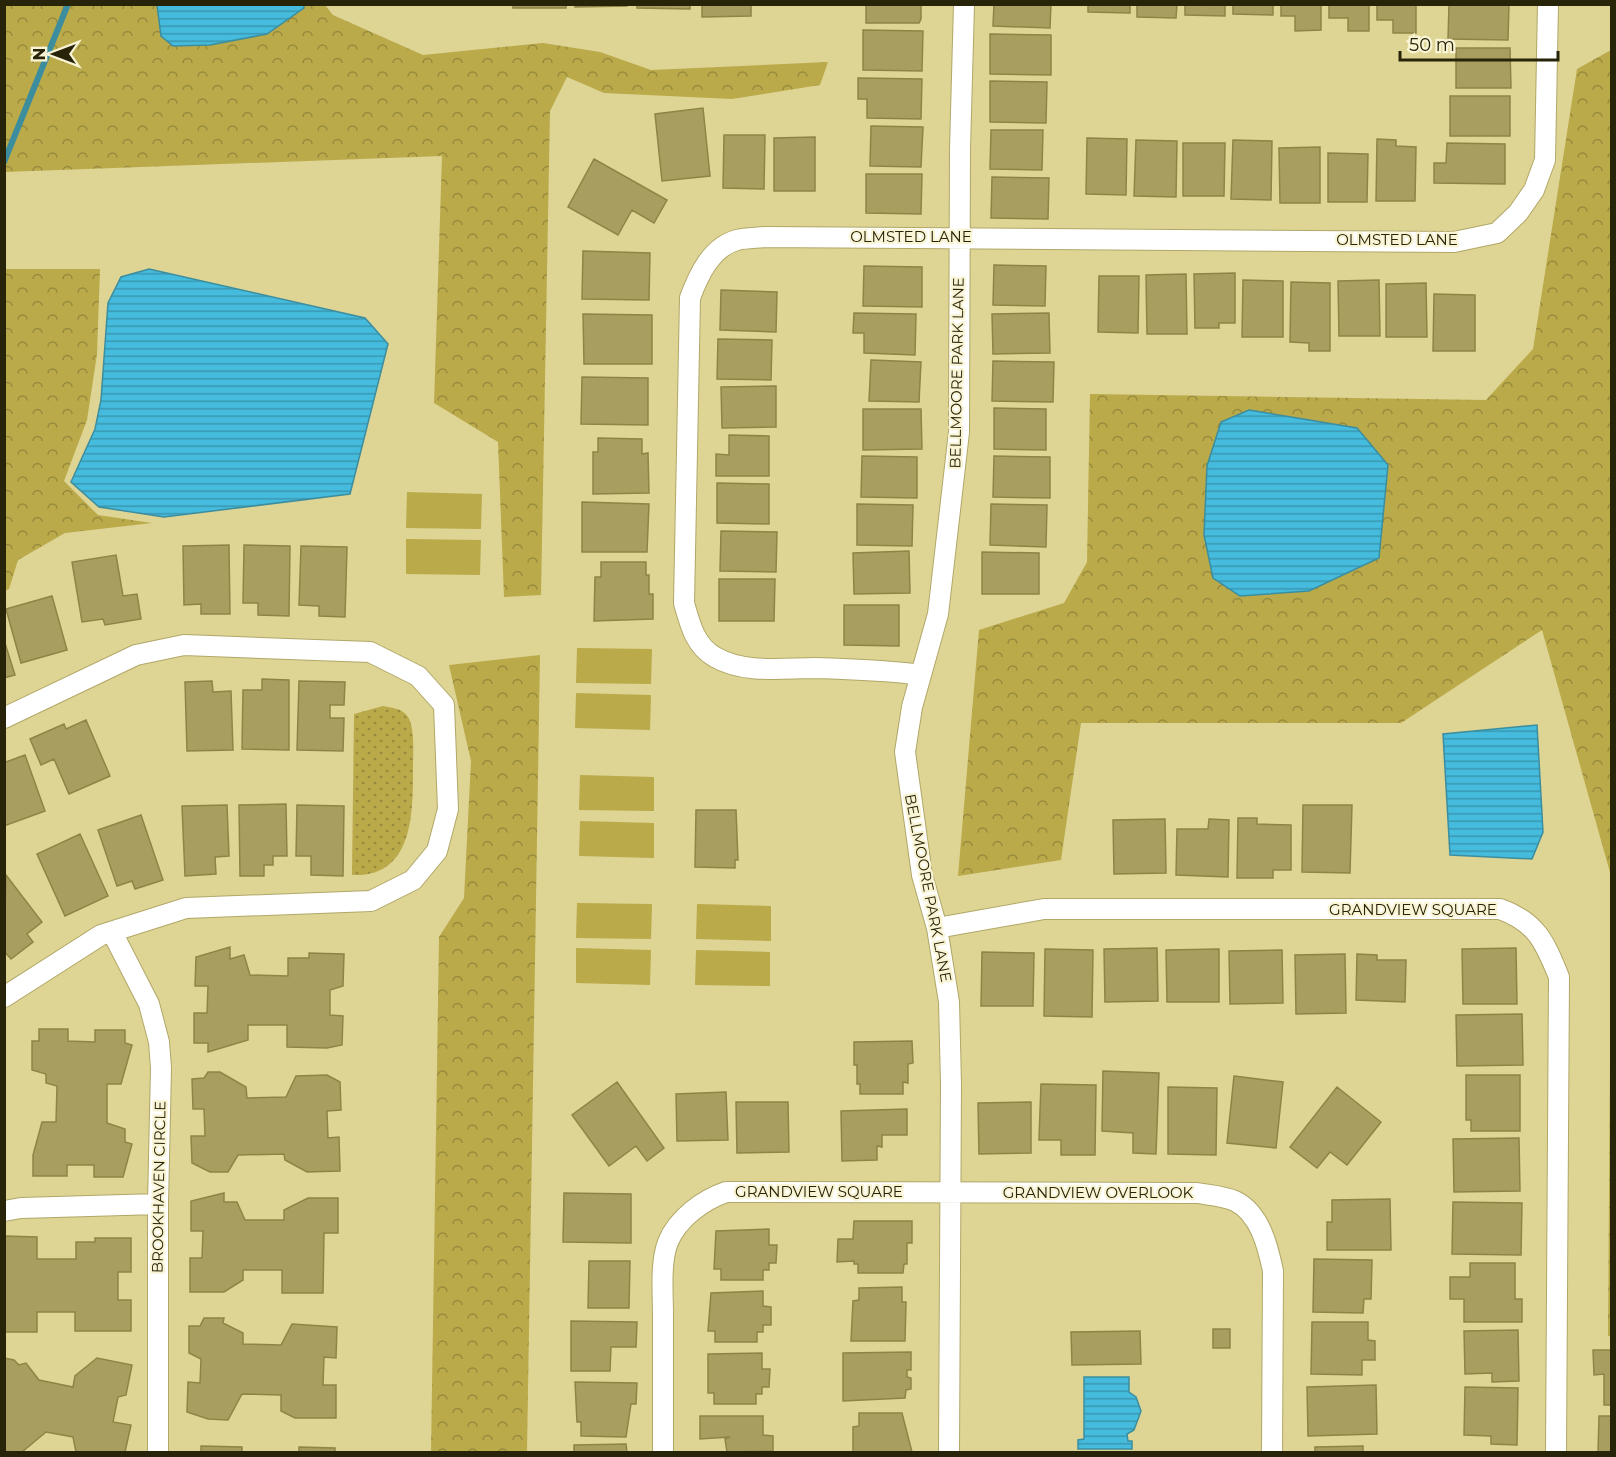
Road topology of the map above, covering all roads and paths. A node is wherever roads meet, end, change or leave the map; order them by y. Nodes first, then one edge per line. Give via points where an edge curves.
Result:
1 (964, 4) edge
2 (1548, 4) edge
3 (959, 237) junction
4 (921, 675) junction
5 (4, 718) edge
6 (937, 928) junction
7 (112, 932) junction
8 (4, 997) edge
9 (948, 1192) junction
10 (158, 1204) junction
11 (4, 1211) edge
12 (158, 1452) edge
13 (663, 1452) edge
14 (949, 1452) edge
15 (1272, 1452) edge
16 (1556, 1452) edge

1 - 3 street, BELLMOORE PARK LANE
2 - 3 street, OLMSTED LANE via 1545,160 1534,190 1518,213 1497,232 1454,242
3 - 4 street, BELLMOORE PARK LANE via 959,432 938,614
3 - 4 street, OLMSTED LANE via 735,240 715,253 699,272 690,298 684,603 699,644 715,657 745,668 882,669
4 - 6 street, BELLMOORE PARK LANE via 905,752 922,875
5 - 7 street via 136,655 184,645 370,652 418,676 444,705 448,809 437,851 413,880 371,901 186,908
6 - 9 street, BELLMOORE PARK LANE via 949,1002
6 - 16 street, GRANDVIEW SQUARE via 1044,909 1500,909 1517,915 1545,941 1559,977
7 - 8 street via 101,935
7 - 10 street, BROOKHAVEN CIRCLE via 149,1004 159,1042
9 - 13 street, GRANDVIEW SQUARE via 726,1192 691,1212 673,1234 665,1256
9 - 14 street, BELLMOORE PARK LANE
9 - 15 street, GRANDVIEW OVERLOOK via 1197,1193 1236,1201 1255,1220 1268,1246 1273,1271
10 - 11 street
10 - 12 street, BROOKHAVEN CIRCLE

